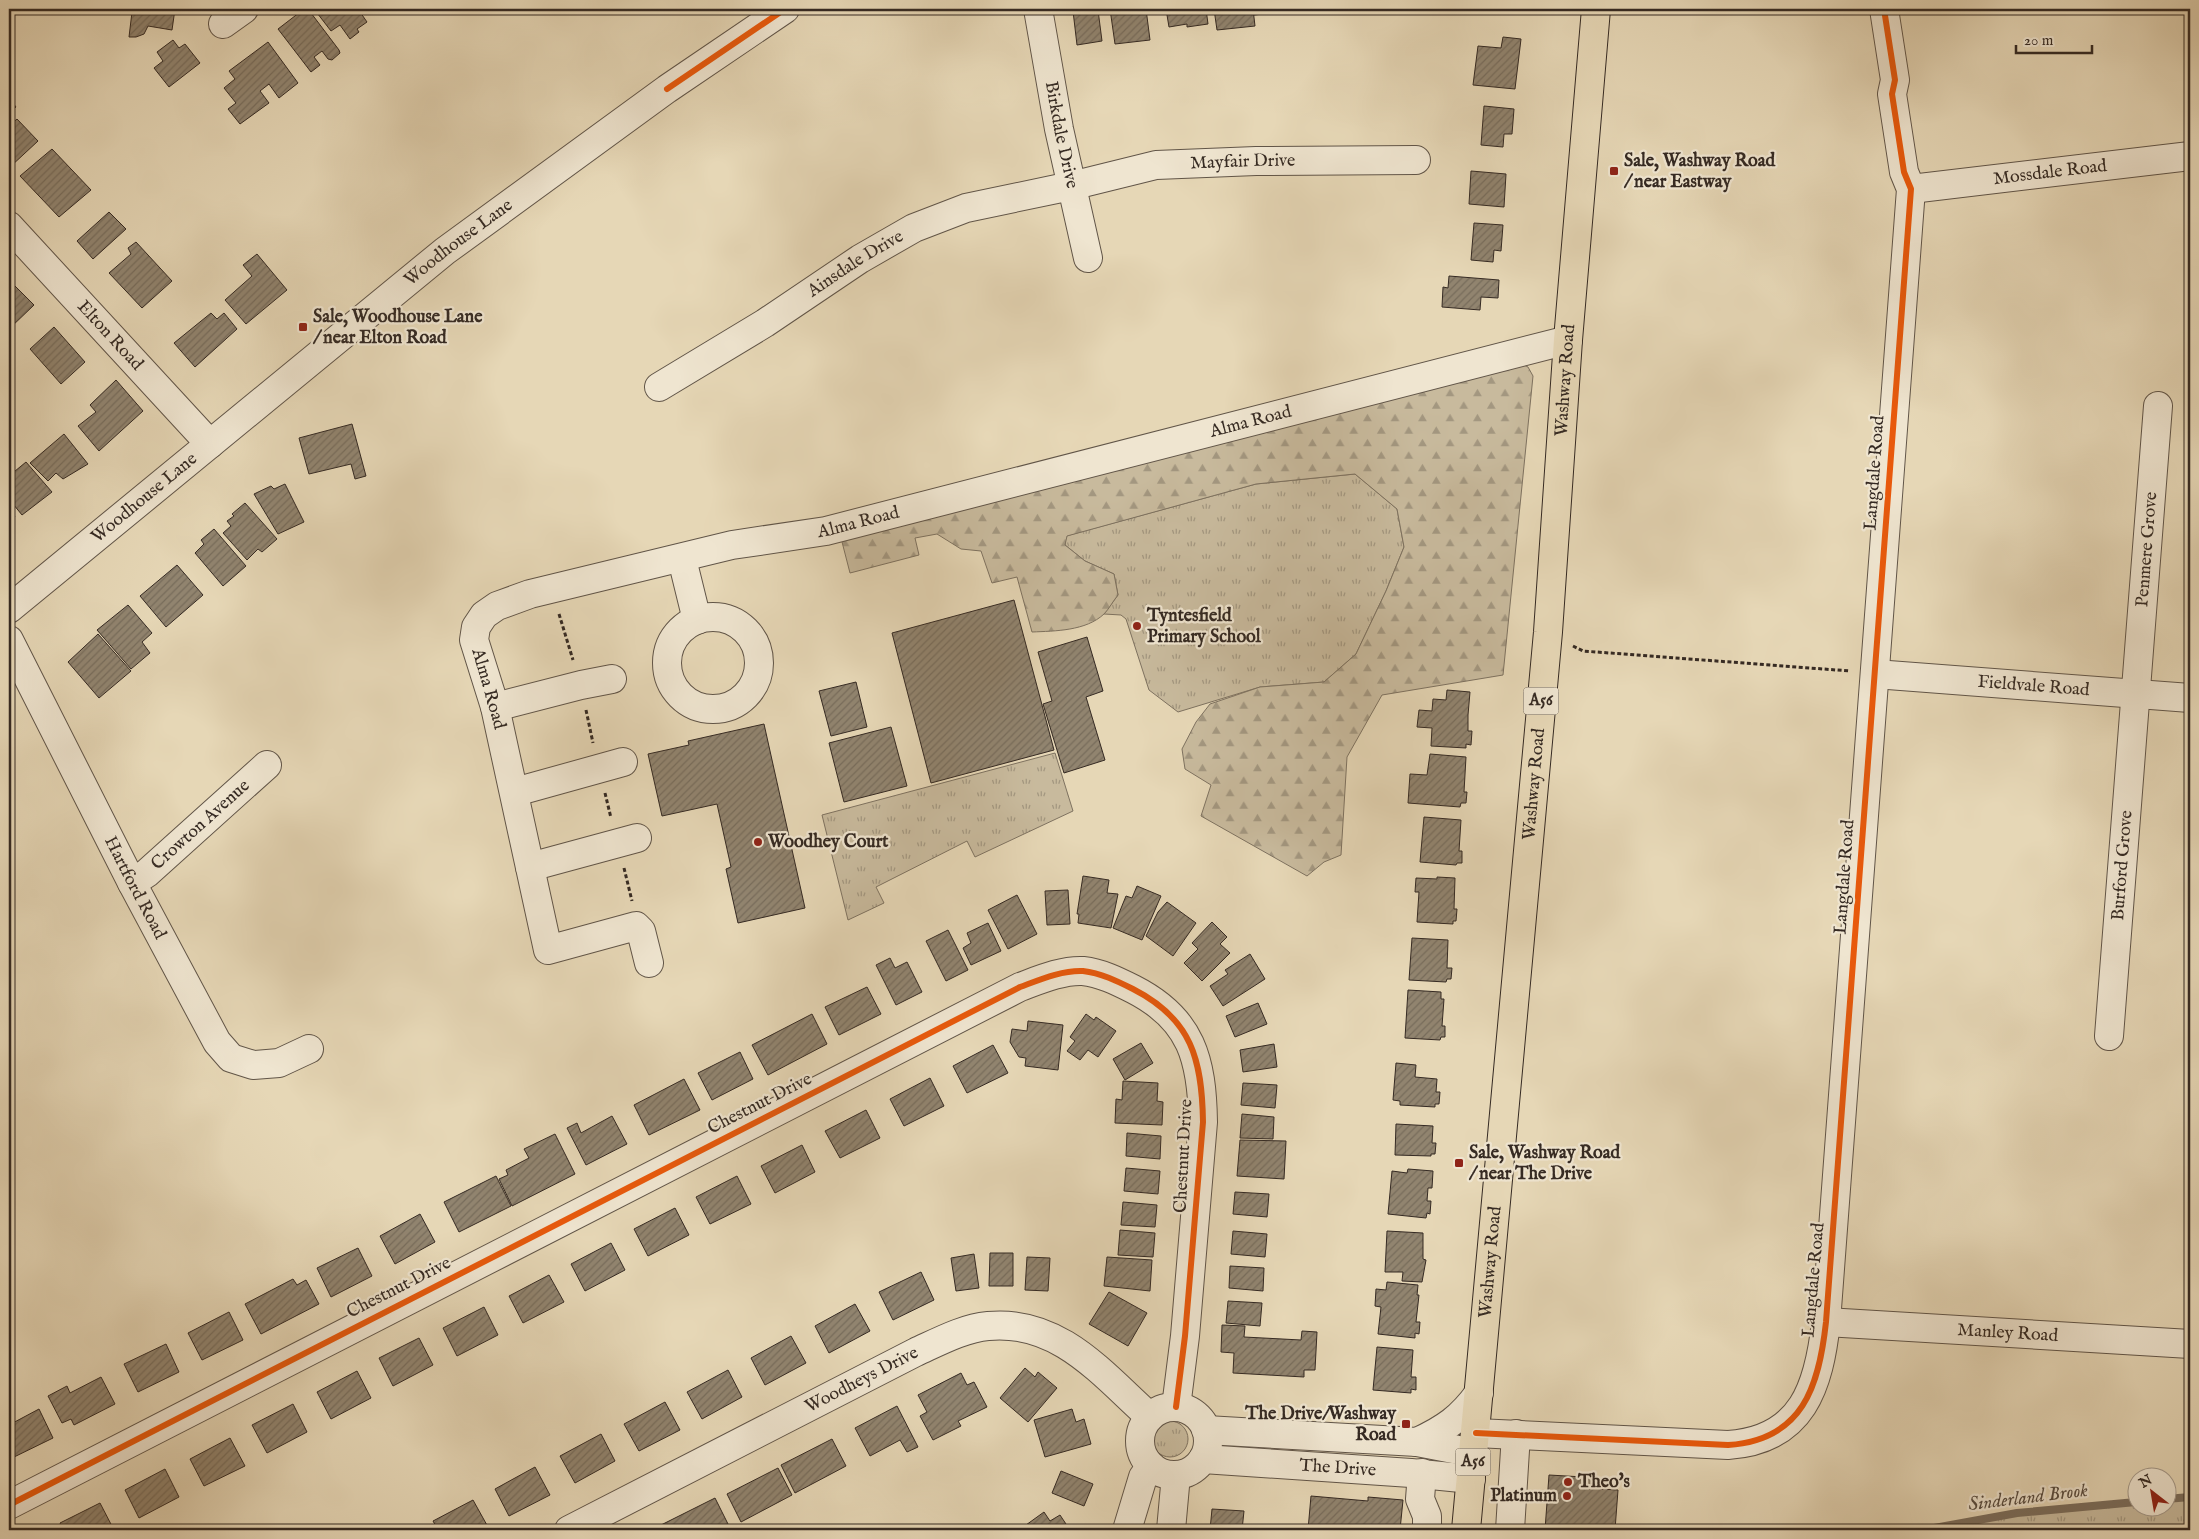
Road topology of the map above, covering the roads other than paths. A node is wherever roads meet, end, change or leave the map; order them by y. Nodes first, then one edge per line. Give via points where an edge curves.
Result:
1 (785, 9) edge
2 (1038, 9) edge
3 (1596, 9) edge
4 (1884, 9) edge
5 (2190, 156) edge
6 (1416, 160) dead end
7 (1071, 186) junction
8 (1910, 189) junction
9 (9, 226) edge
10 (1088, 258) dead end
11 (1568, 340) junction
12 (659, 387) dead end
13 (2158, 406) dead end
14 (210, 444) junction
15 (682, 559) junction
16 (9, 609) edge
17 (697, 620) dead end
18 (9, 640) edge
19 (1875, 674) junction
20 (612, 679) dead end
21 (2135, 694) junction
22 (2190, 698) edge
23 (495, 707) junction
24 (623, 762) dead end
25 (267, 765) dead end
26 (515, 792) junction
27 (637, 838) dead end
28 (530, 867) junction
29 (132, 883) junction
30 (649, 963) dead end
31 (2109, 1036) dead end
32 (310, 1049) dead end
33 (1826, 1322) junction
34 (2190, 1344) edge
35 (1480, 1393) junction
36 (1176, 1407) junction
37 (1150, 1417) junction
38 (1206, 1430) junction
39 (1516, 1434) junction
40 (1417, 1442) junction
41 (1473, 1455) junction
42 (1203, 1459) junction
43 (1163, 1471) junction
44 (1422, 1474) junction
45 (9, 1505) edge
46 (569, 1530) edge
47 (1127, 1530) edge
48 (1172, 1530) edge
49 (1427, 1530) edge
50 (1466, 1530) edge
51 (1510, 1530) edge

1 - 14 street, Woodhouse Lane via 668,88 444,251
2 - 7 street, Birkdale Drive
3 - 11 highway, Washway Road / A56
4 - 8 street, Langdale Road via 1895,80 1892,94 1904,172
5 - 8 street, Mossdale Road
6 - 7 street, Mayfair Drive via 1156,165
7 - 10 street, Birkdale Drive
7 - 12 street, Ainsdale Drive via 966,208 914,228
8 - 19 street, Langdale Road
9 - 14 street, Elton Road
11 - 15 street, Alma Road via 836,528 732,546
11 - 35 highway, Washway Road / A56 via 1548,632
13 - 21 street, Penmere Grove
14 - 16 street, Woodhouse Lane
15 - 17 street
15 - 23 street, Alma Road via 530,594 497,606 484,615 476,627 474,640
18 - 29 street, Hartford Road
19 - 21 street, Fieldvale Road
19 - 33 street, Langdale Road
20 - 23 street
21 - 22 street, Fieldvale Road
21 - 31 street, Burford Grove
23 - 26 street, Alma Road
24 - 26 street
25 - 29 street, Crowton Avenue
26 - 28 street, Alma Road
27 - 28 street
28 - 30 street, Alma Road via 548,950 636,926
29 - 32 street, Hartford Road via 217,1042 230,1058 253,1065 279,1063
33 - 34 street, Manley Road
33 - 39 street, Langdale Road via 1822,1359 1815,1383 1802,1407 1784,1426 1746,1444
35 - 40 street, The Drive via 1457,1419 1440,1432
35 - 41 highway, Washway Road / A56
36 - 37 street via 1166,1408
36 - 38 street via 1194,1413
36 - 45 street, Chestnut Drive via 1203,1122 1202,1087 1197,1063 1190,1041 1171,1016 1148,997 1102,975 1082,971 1050,976 1020,987
37 - 43 street via 1140,1433 1140,1442 1145,1460
37 - 46 street, Woodheys Drive via 1089,1360 1060,1340 1016,1327 987,1326 955,1335 916,1352
38 - 40 street, The Drive
38 - 42 street via 1208,1440
39 - 41 street, Langdale Road
39 - 51 street
40 - 41 street, The Drive
41 - 44 street, The Drive
41 - 50 highway, Washway Road / A56
42 - 43 street via 1196,1468 1185,1473
42 - 44 street, The Drive
43 - 47 street via 1143,1477
43 - 48 street
44 - 49 street via 1420,1499 1427,1516

